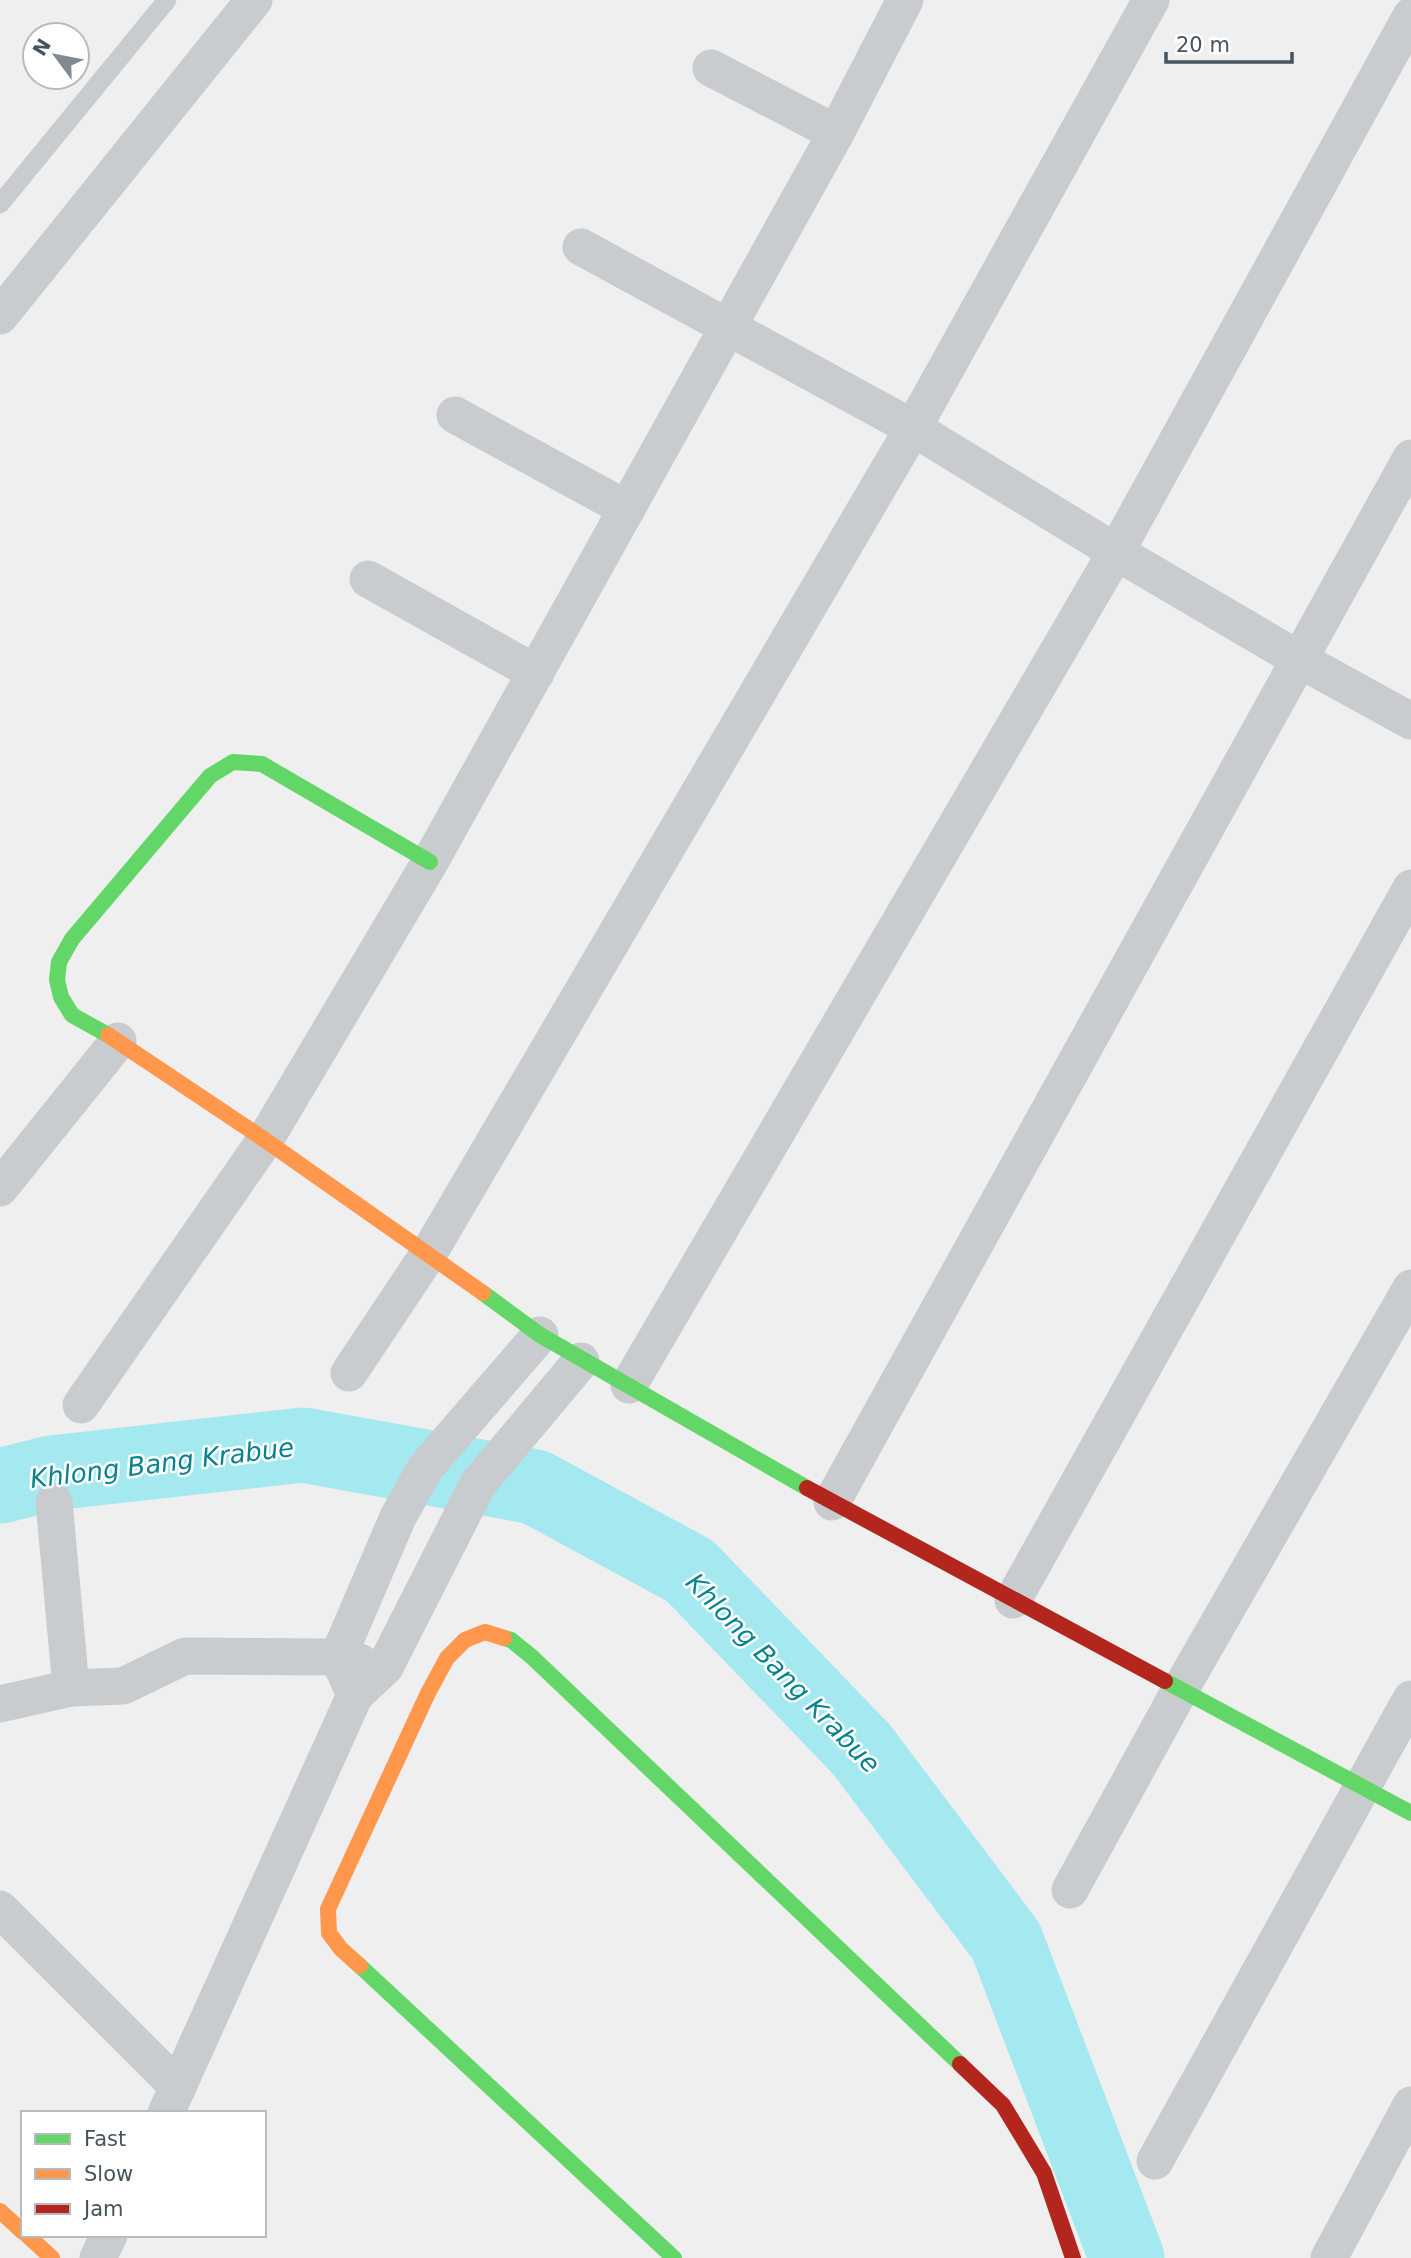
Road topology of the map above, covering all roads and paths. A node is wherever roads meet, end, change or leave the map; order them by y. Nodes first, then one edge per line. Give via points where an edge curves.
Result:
1 (167, 0) edge
2 (254, 0) edge
3 (905, 0) edge
4 (1151, 0) edge
5 (1411, 16) edge
6 (711, 68) dead end
7 (836, 133) junction
8 (0, 204) edge
9 (581, 247) dead end
10 (0, 316) edge
11 (728, 326) junction
12 (455, 415) dead end
13 (913, 428) junction
14 (1411, 458) edge
15 (627, 509) junction
16 (1116, 552) junction
17 (368, 579) dead end
18 (1300, 660) junction
19 (536, 673) junction
20 (1411, 721) edge
21 (430, 862) junction
22 (1411, 888) edge
23 (118, 1041) junction
24 (265, 1140) junction
25 (0, 1188) edge
26 (429, 1253) junction
27 (1411, 1288) edge
28 (540, 1335) junction
29 (582, 1361) junction
30 (349, 1374) dead end
31 (629, 1385) junction
32 (81, 1405) dead end
33 (54, 1502) dead end
34 (832, 1502) junction
35 (1013, 1600) junction
36 (338, 1657) junction
37 (385, 1667) junction
38 (71, 1688) junction
39 (1180, 1690) junction
40 (355, 1695) junction
41 (1411, 1699) edge
42 (0, 1704) edge
43 (1362, 1786) junction
44 (1411, 1813) edge
45 (1070, 1891) dead end
46 (0, 1909) edge
47 (172, 2100) edge
48 (1411, 2105) edge
49 (1155, 2161) dead end
50 (0, 2211) edge
51 (21, 2230) edge
52 (28, 2237) edge
53 (108, 2237) edge
54 (51, 2258) edge
55 (99, 2258) edge
56 (674, 2258) edge
57 (1073, 2258) edge
58 (1329, 2258) edge

1 - 8 lane
2 - 10 street
3 - 7 street
4 - 13 street
5 - 16 street
6 - 7 street
7 - 11 street
9 - 11 street
11 - 13 street
11 - 15 street
12 - 15 street
13 - 16 street
13 - 26 street
14 - 18 street
15 - 19 street
16 - 18 street
16 - 31 street
17 - 19 street
18 - 20 street
18 - 34 street
19 - 21 street
21 - 23 street via 261,764 233,762 210,776 72,939 59,962 61,997 72,1015
21 - 24 street
22 - 35 street
23 - 24 street
23 - 25 street
24 - 26 street
24 - 32 street
26 - 28 street
26 - 30 street
27 - 39 street
28 - 29 street
28 - 36 street via 426,1467 398,1517
29 - 31 street
29 - 37 street via 478,1484
31 - 34 street
33 - 38 street
34 - 35 street
35 - 39 street
36 - 37 street
36 - 38 street via 185,1656 123,1686
36 - 40 street
37 - 40 street
38 - 42 street
39 - 43 street
39 - 45 street
40 - 47 street
41 - 43 street
43 - 44 street
43 - 49 street
46 - 47 street
48 - 58 street
50 - 51 street
52 - 54 street
53 - 55 street
56 - 57 street via 329,1933 328,1909 428,1693 447,1658 465,1640 485,1632 511,1640 533,1657 1003,2105 1044,2174

